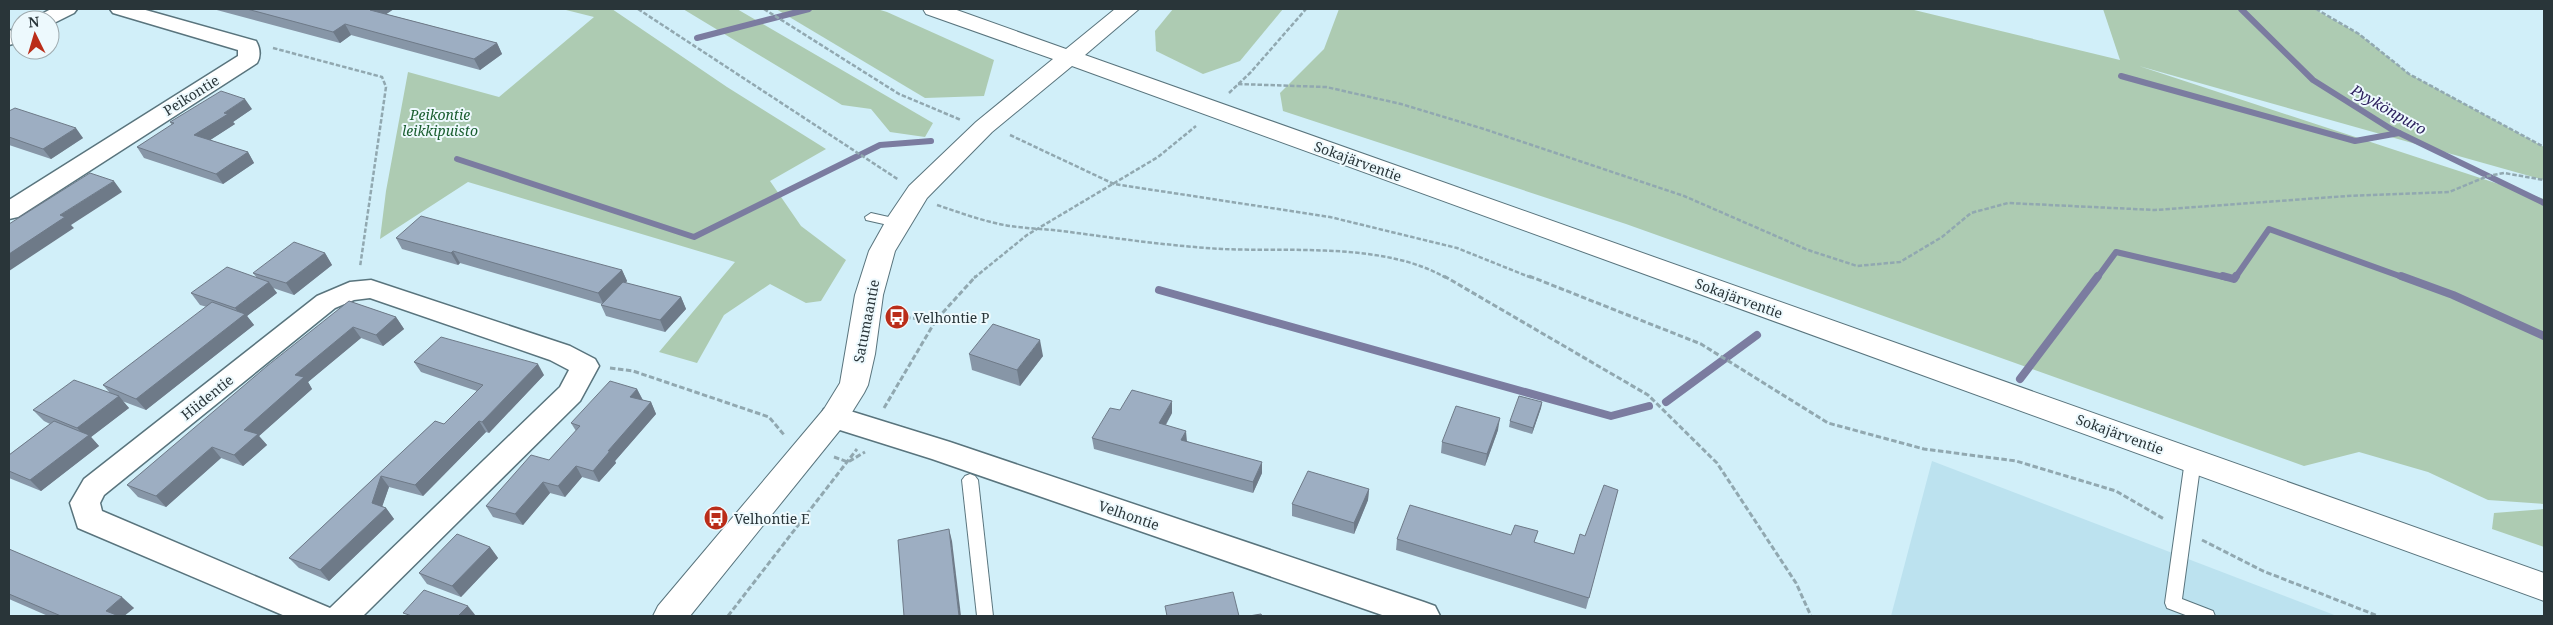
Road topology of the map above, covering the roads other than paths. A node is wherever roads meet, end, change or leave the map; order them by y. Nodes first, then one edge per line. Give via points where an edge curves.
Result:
1 (120, 9) edge
2 (934, 9) edge
3 (1128, 9) edge
4 (1068, 57) junction
5 (9, 211) edge
6 (834, 417) junction
7 (2194, 460) junction
8 (970, 480) dead end
9 (2544, 587) edge
10 (318, 616) edge
11 (342, 616) edge
12 (670, 616) edge
13 (985, 616) edge
14 (1424, 616) edge
15 (2207, 616) edge

1 - 5 street, Peikontie via 248,46 249,58
2 - 4 street, Sokajärventie
3 - 4 street, Satumaantie
4 - 6 street, Satumaantie via 984,127 918,192 884,220 882,251 869,295 854,385
4 - 7 street, Sokajärventie
6 - 12 street, Satumaantie
6 - 14 street, Velhontie via 950,453
7 - 9 street, Sokajärventie
7 - 15 lane via 2173,603
8 - 13 lane
10 - 11 street, Hiidentie via 89,519 85,503 94,487 326,302 350,291 371,289 560,353 585,366 570,394

